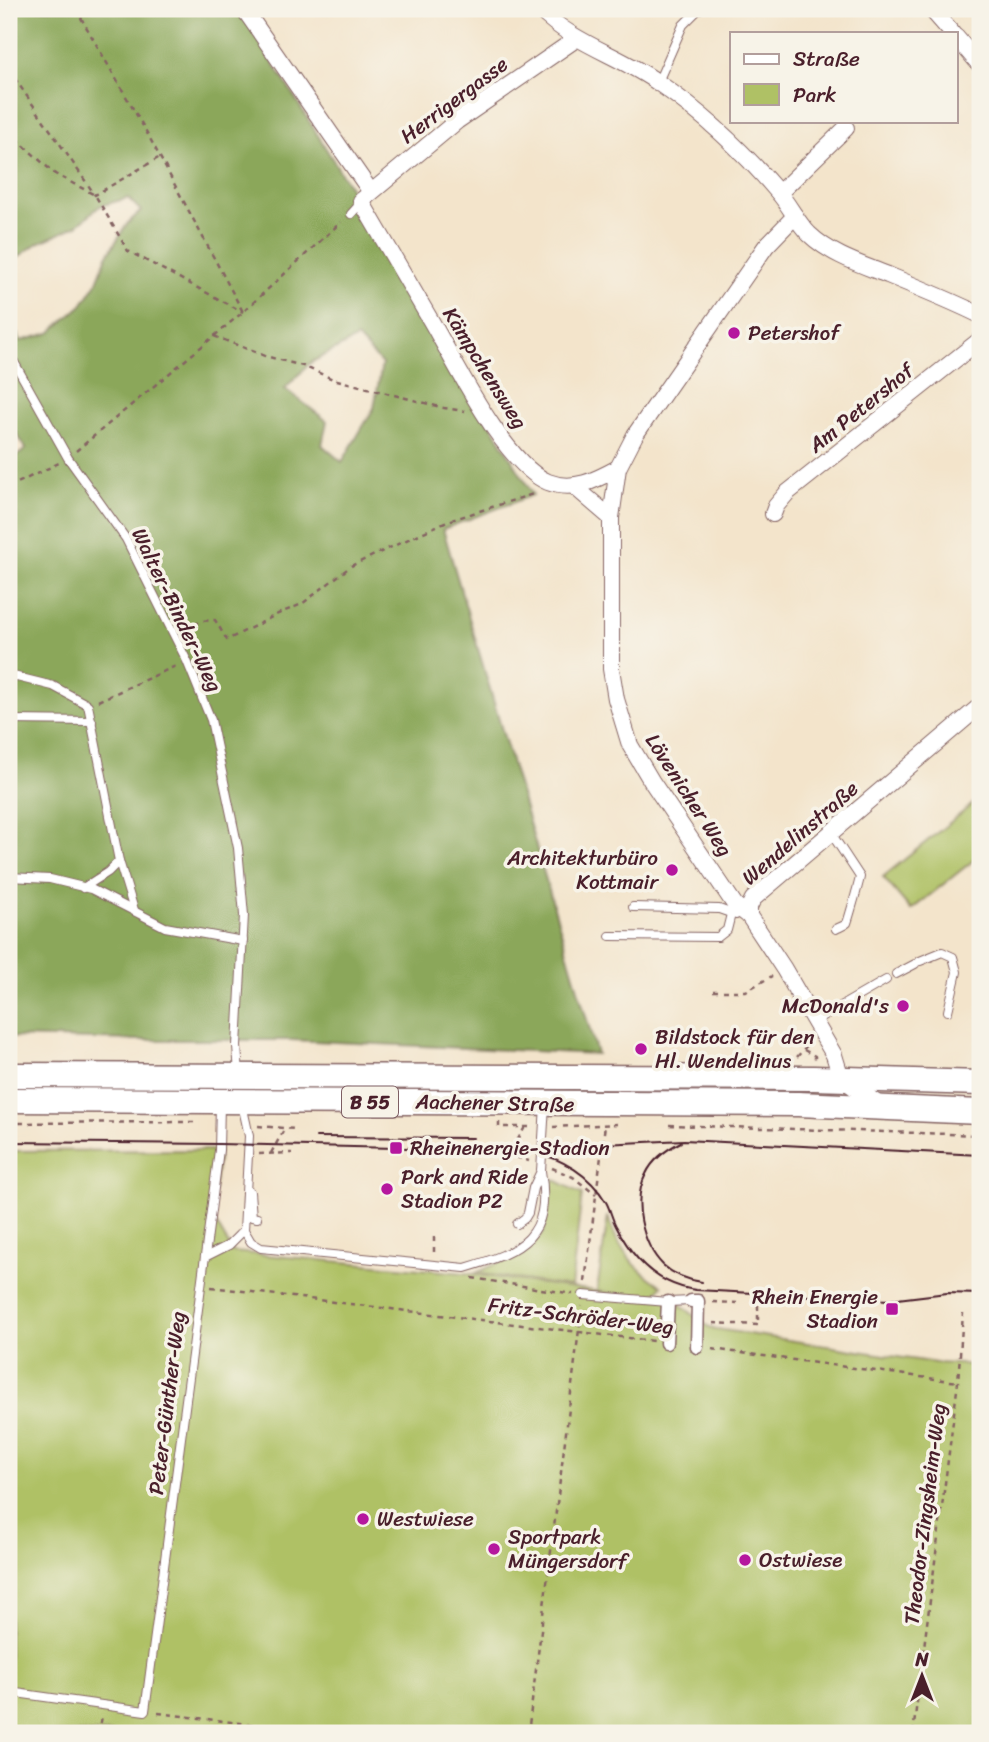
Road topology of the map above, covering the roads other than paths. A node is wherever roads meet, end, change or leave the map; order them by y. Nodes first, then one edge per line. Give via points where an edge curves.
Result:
1 (244, 9) edge
2 (540, 9) edge
3 (699, 9) edge
4 (931, 9) edge
5 (951, 32) edge
6 (576, 39) junction
7 (958, 40) edge
8 (980, 65) edge
9 (658, 82) junction
10 (846, 128) dead end
11 (779, 193) junction
12 (361, 202) junction
13 (795, 216) junction
14 (980, 316) edge
15 (980, 340) edge
16 (9, 353) edge
17 (618, 468) junction
18 (575, 487) junction
19 (773, 514) dead end
20 (611, 518) junction
21 (9, 675) edge
22 (980, 706) edge
23 (9, 720) edge
24 (92, 721) junction
25 (831, 833) junction
26 (119, 861) junction
27 (9, 877) edge
28 (83, 888) junction
29 (633, 907) dead end
30 (134, 911) junction
31 (731, 914) junction
32 (749, 916) junction
33 (836, 929) dead end
34 (610, 936) dead end
35 (243, 941) junction
36 (896, 974) dead end
37 (886, 980) dead end
38 (948, 1011) dead end
39 (815, 1021) junction
40 (9, 1075) edge
41 (841, 1079) junction
42 (980, 1083) edge
43 (523, 1090) junction
44 (233, 1092) junction
45 (9, 1100) edge
46 (814, 1104) junction
47 (883, 1108) junction
48 (980, 1112) edge
49 (248, 1154) junction
50 (541, 1171) junction
51 (257, 1218) dead end
52 (517, 1224) dead end
53 (244, 1230) junction
54 (205, 1257) junction
55 (583, 1295) road end
56 (694, 1301) joint
57 (668, 1303) junction
58 (666, 1343) road end
59 (697, 1347) road end
60 (9, 1692) edge

1 - 12 street, Kämpchensweg
2 - 6 street
3 - 9 lane via 683,25
4 - 5 street
6 - 9 street
6 - 12 street, Herrigergasse via 457,121
7 - 8 street
9 - 11 street via 743,154
10 - 11 street
11 - 13 street
12 - 18 street, Kämpchensweg via 483,410 517,459 550,483
13 - 14 street via 808,233 839,255
13 - 17 street, Lövenicher Weg via 766,246 686,359
15 - 19 street, Am Petershof via 788,493
16 - 35 lane, Walter-Binder-Weg via 68,458 126,539 211,720 238,848
17 - 18 street
17 - 20 street, Lövenicher Weg
18 - 20 street
20 - 32 street, Lövenicher Weg via 611,669 622,723 652,782 735,905
21 - 24 lane via 52,686 88,705
22 - 25 street, Wendelinstraße
23 - 24 lane
24 - 26 lane
25 - 32 street, Wendelinstraße via 753,899
25 - 33 lane via 860,877 850,917
26 - 28 lane
26 - 30 lane
27 - 28 lane via 50,879
28 - 30 lane
29 - 31 lane via 719,909
30 - 35 lane via 165,927
31 - 32 lane
31 - 34 lane via 727,930 718,937
32 - 39 street, Wendelinstraße
35 - 44 lane, Walter-Binder-Weg
36 - 38 lane via 942,952 953,957 957,972
37 - 39 lane
39 - 41 street, Wendelinstraße
40 - 44 main road, Aachener Straße / B 55
41 - 42 main road, Aachener Straße / B 55
41 - 43 main road, Aachener Straße / B 55
41 - 46 street
41 - 47 street
43 - 44 main road, Aachener Straße / B 55
43 - 44 main road, Aachener Straße / B 55
43 - 46 main road, Aachener Straße / B 55
43 - 50 lane
44 - 45 main road, Aachener Straße / B 55
44 - 49 lane via 249,1136
44 - 54 lane, Peter-Günther-Weg via 219,1150
46 - 47 main road, Aachener Straße / B 55
47 - 48 main road, Aachener Straße / B 55
49 - 51 lane via 252,1217
49 - 53 lane
50 - 52 lane via 526,1218
50 - 53 lane via 543,1204 533,1236 516,1248 465,1268 261,1248
53 - 54 lane via 229,1245
54 - 60 lane, Peter-Günther-Weg via 145,1711
55 - 57 lane
56 - 57 lane
56 - 59 street
57 - 58 street

